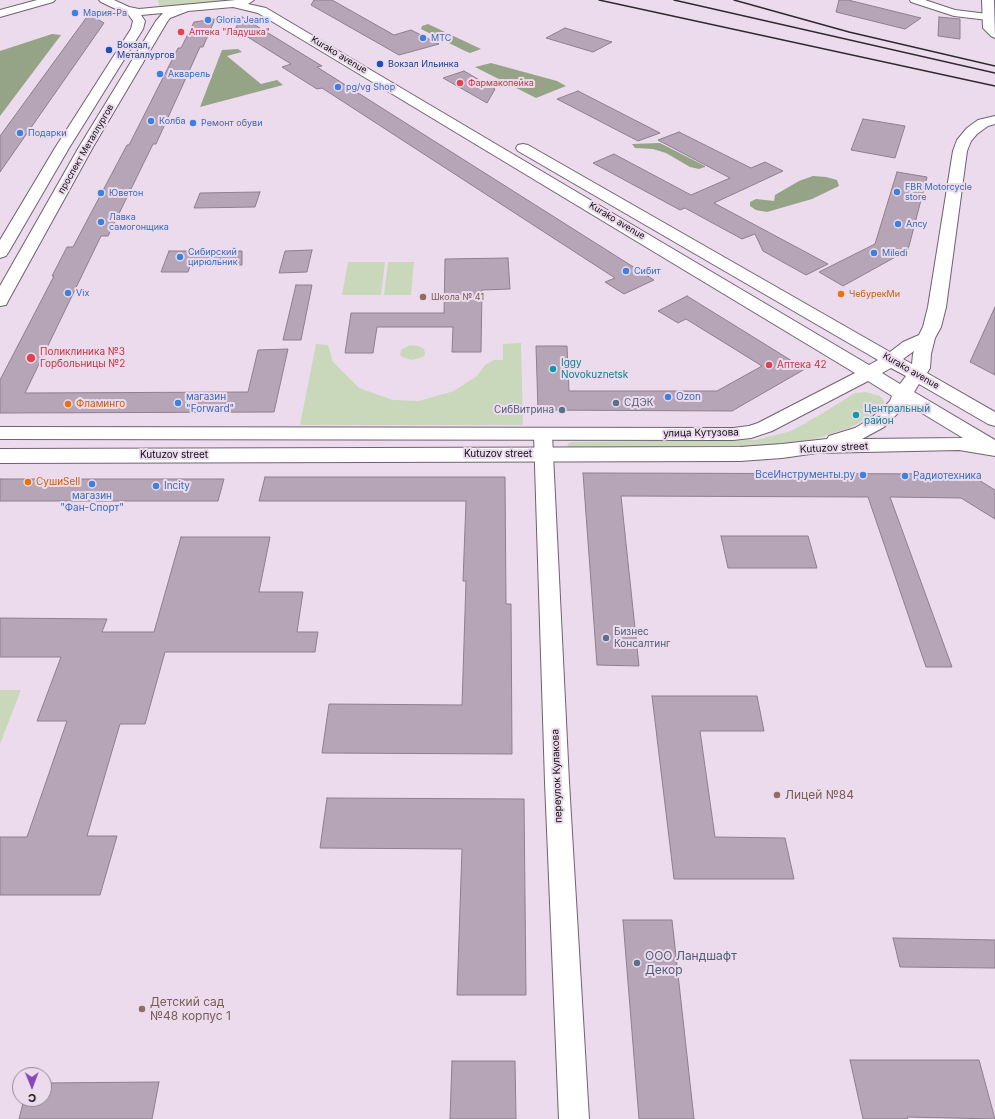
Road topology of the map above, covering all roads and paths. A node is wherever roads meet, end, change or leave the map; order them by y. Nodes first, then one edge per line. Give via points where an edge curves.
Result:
1 (49, 0) edge
2 (105, 0) edge
3 (249, 0) edge
4 (266, 0) edge
5 (915, 0) edge
6 (988, 0) edge
7 (234, 4) junction
8 (129, 7) edge
9 (184, 9) junction
10 (0, 14) edge
11 (988, 17) junction
12 (995, 34) edge
13 (383, 67) dead end
14 (995, 120) edge
15 (510, 141) dead end
16 (0, 253) edge
17 (0, 301) edge
18 (926, 338) junction
19 (891, 360) junction
20 (869, 373) junction
21 (917, 374) junction
22 (903, 393) junction
23 (995, 420) edge
24 (0, 433) edge
25 (544, 444) junction
26 (817, 446) junction
27 (995, 449) edge
28 (0, 456) edge
29 (574, 1119) edge

1 - 10 main road
2 - 8 main road
3 - 7 main road
4 - 13 main road, Kurako avenue
5 - 11 street via 954,13
6 - 11 main road
7 - 9 main road
7 - 20 main road, Kurako avenue via 262,10
8 - 9 main road
8 - 16 main road, проспект Металлургов via 139,21 137,29
9 - 17 main road, проспект Металлургов via 169,14 162,21 86,147
11 - 12 main road via 989,28
14 - 18 main road via 983,123 972,131 964,140 960,151 937,307
15 - 19 main road, Kurako avenue
18 - 19 main road, улица Кутузова via 909,346
18 - 21 main road via 921,368
19 - 20 main road, улица Кутузова
19 - 21 main road, Kurako avenue
20 - 22 main road, Kurako avenue
20 - 25 main road, улица Кутузова via 752,432
21 - 22 main road
21 - 23 main road, Kurako avenue
22 - 26 main road via 898,404 877,423 862,432
22 - 27 main road, Kurako avenue
24 - 25 main road, Kutuzov street
25 - 26 main road, Kutuzov street via 740,454
25 - 28 main road, Kutuzov street
25 - 29 street, переулок Кулакова via 557,782
26 - 27 main road, Kutuzov street via 959,444

